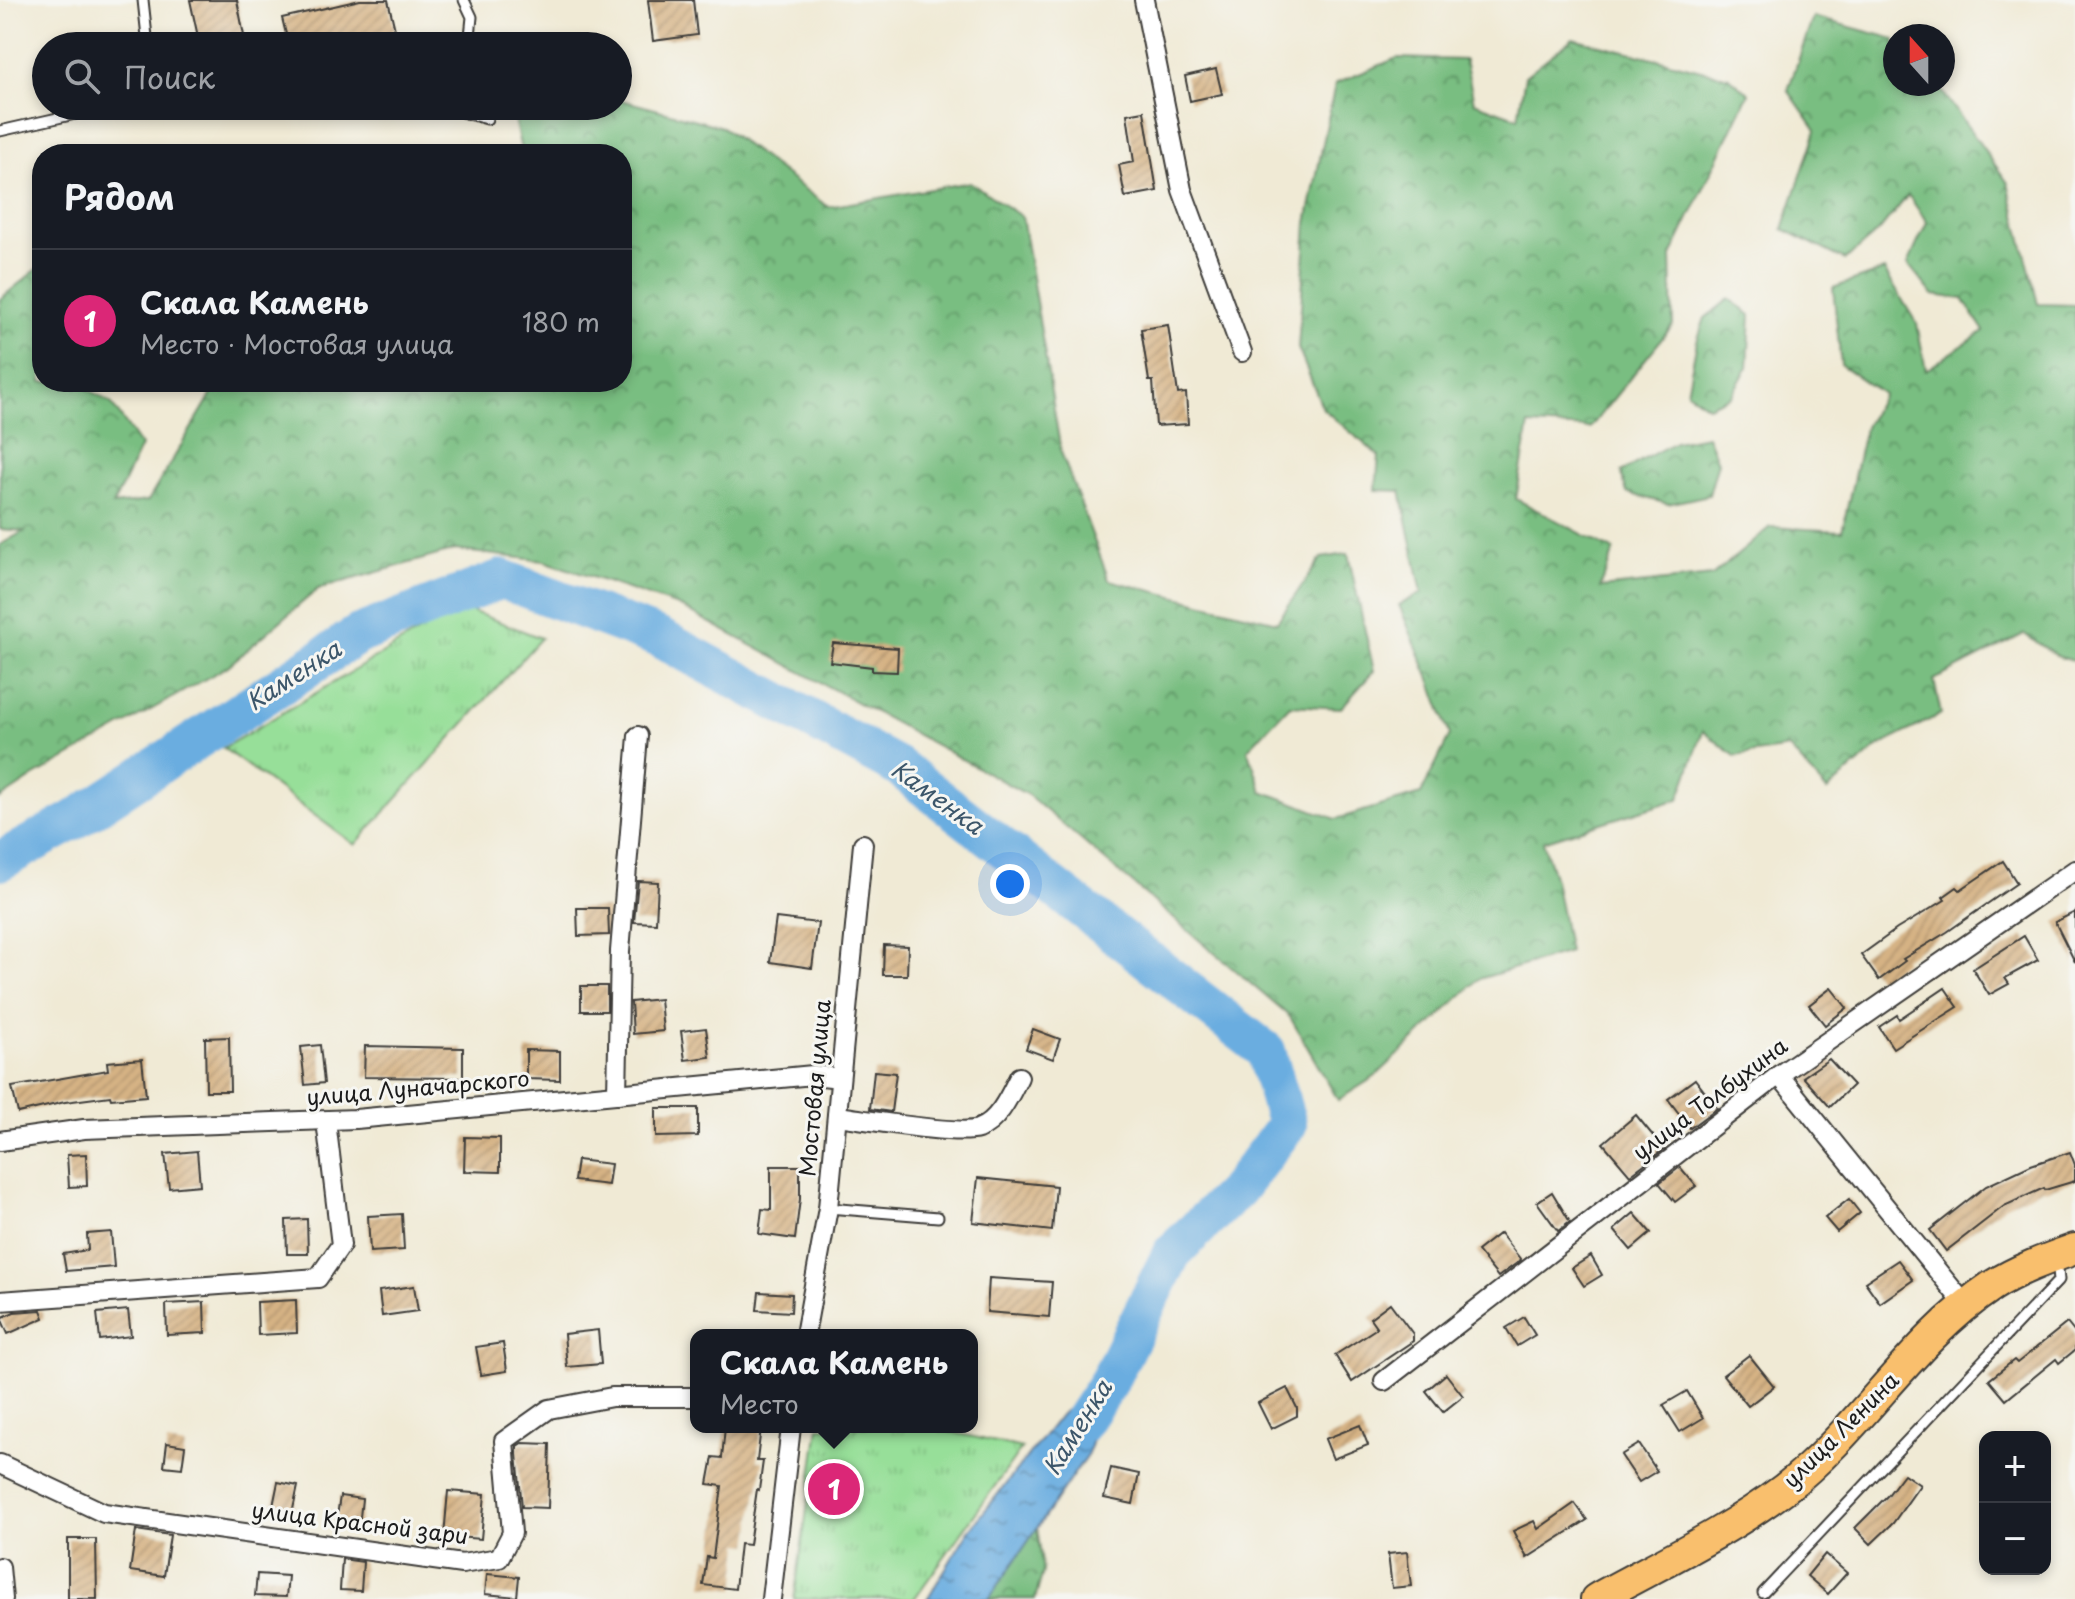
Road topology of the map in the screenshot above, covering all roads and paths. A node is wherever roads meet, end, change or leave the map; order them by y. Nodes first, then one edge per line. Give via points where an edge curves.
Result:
1 (143, 0) edge
2 (464, 0) edge
3 (1144, 0) edge
4 (146, 32) edge
5 (470, 32) edge
6 (49, 120) edge
7 (0, 131) edge
8 (1242, 352) dead end
9 (638, 736) dead end
10 (863, 844) dead end
11 (2075, 870) edge
12 (1779, 1075) junction
13 (1019, 1077) dead end
14 (840, 1078) junction
15 (617, 1094) junction
16 (837, 1116) junction
17 (326, 1121) junction
18 (0, 1141) edge
19 (828, 1208) junction
20 (938, 1217) dead end
21 (2066, 1252) edge
22 (0, 1301) edge
23 (1966, 1306) junction
24 (806, 1329) edge
25 (1384, 1381) dead end
26 (690, 1397) edge
27 (790, 1433) edge
28 (0, 1464) edge
29 (0, 1567) edge
30 (1763, 1593) dead end
31 (3, 1599) edge
32 (771, 1599) edge
33 (1596, 1599) edge

1 - 4 lane
2 - 5 lane via 472,17
3 - 8 street via 1182,190
6 - 7 lane
9 - 15 street via 620,951
10 - 14 street, Мостовая улица
11 - 12 street, улица Толбухина
12 - 23 street
12 - 25 street, улица Толбухина
13 - 16 street via 1003,1108 979,1128
14 - 15 street, улица Луначарского via 813,1075
14 - 16 street, Мостовая улица
15 - 17 street, улица Луначарского
16 - 19 street, Мостовая улица
17 - 18 street, улица Луначарского via 84,1129
17 - 22 street via 341,1245 318,1278
19 - 20 lane
19 - 24 street, Мостовая улица
21 - 23 main road, улица Ленина via 1994,1285
21 - 30 lane via 2059,1280
23 - 33 main road, улица Ленина via 1785,1488 1708,1538
26 - 28 street, улица Красной зари via 612,1397 549,1409 504,1441 512,1533 499,1558 462,1564 104,1513
27 - 32 street
29 - 31 street

